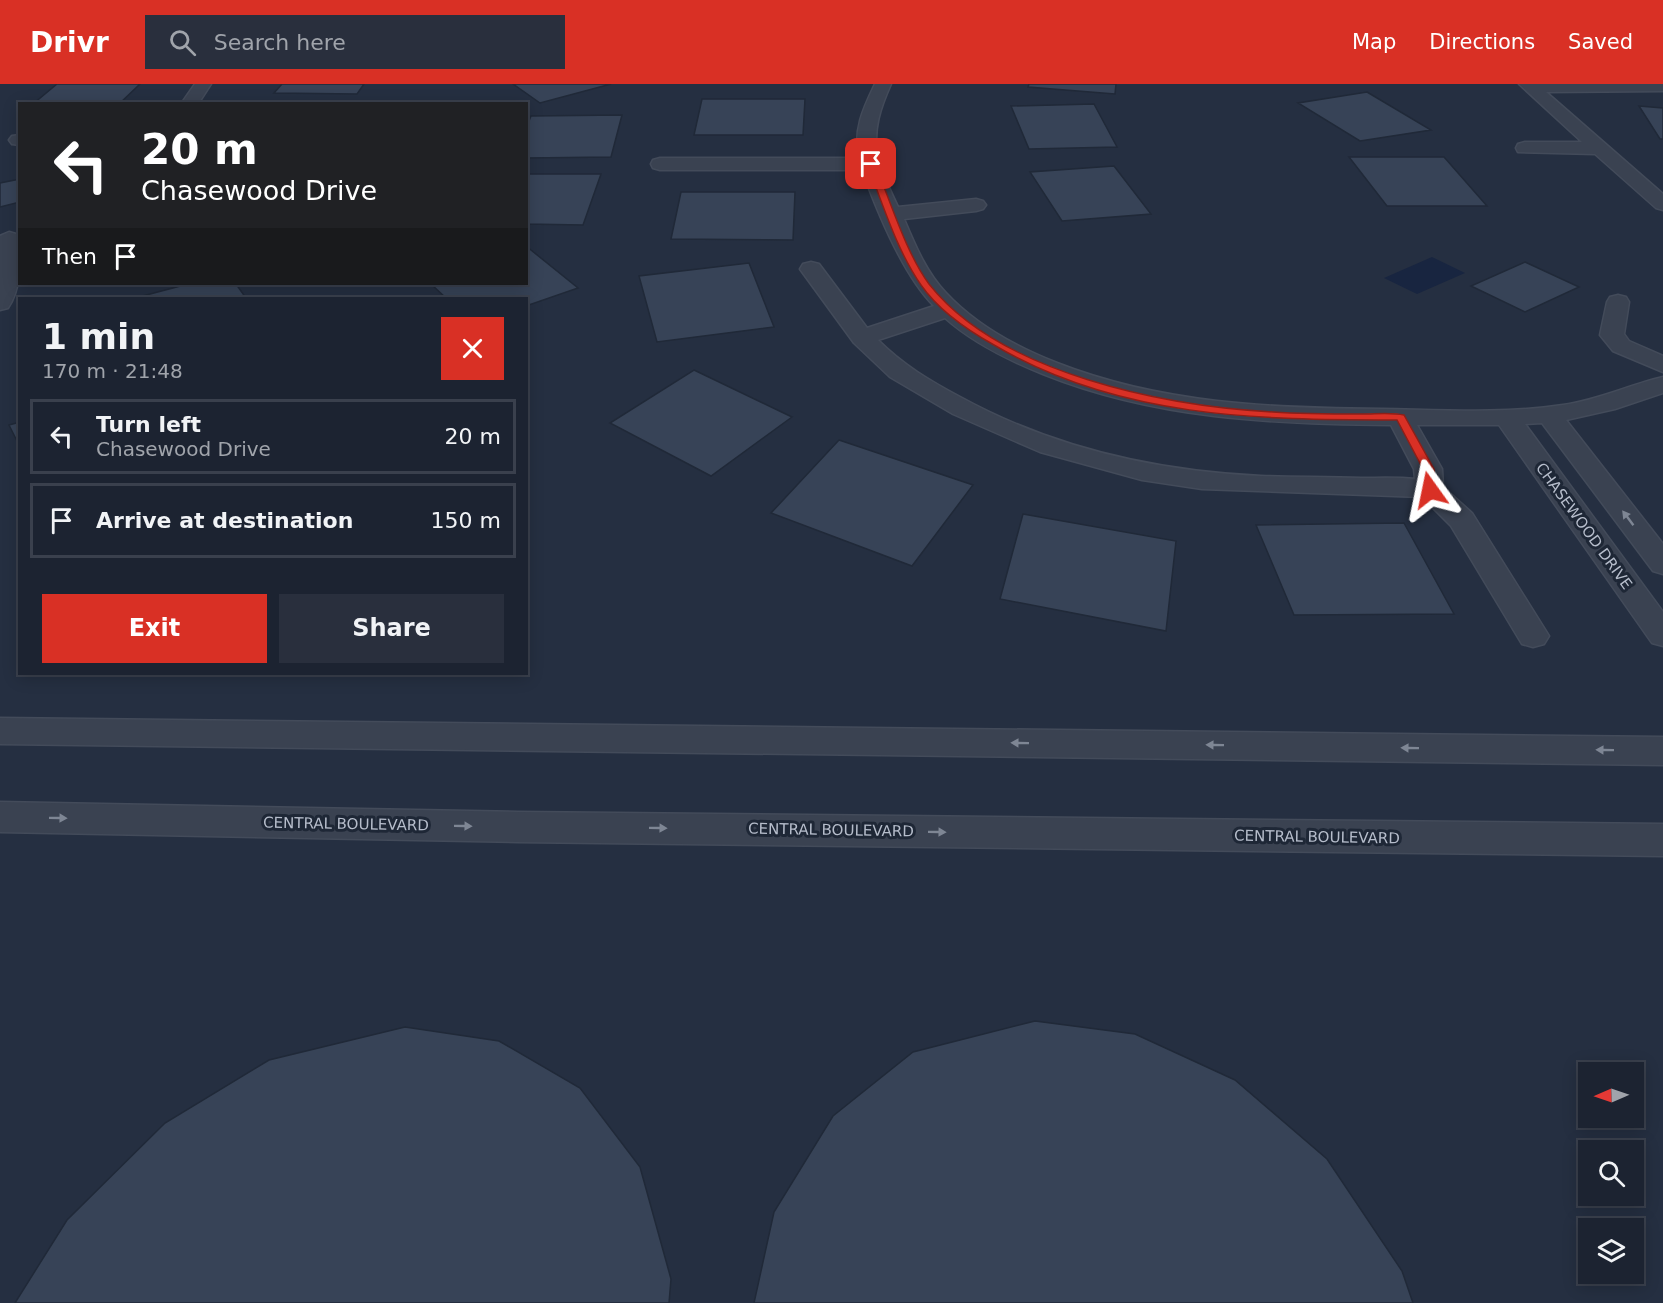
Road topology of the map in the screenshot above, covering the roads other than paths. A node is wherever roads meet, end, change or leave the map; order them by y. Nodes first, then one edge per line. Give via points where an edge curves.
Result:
1 (203, 84) edge
2 (882, 84) edge
3 (1529, 86) edge
4 (1663, 86) edge
5 (190, 102) edge
6 (1599, 147) junction
7 (1525, 148) dead end
8 (660, 164) dead end
9 (871, 164) junction
10 (1663, 204) edge
11 (976, 205) dead end
12 (891, 214) junction
13 (9, 237) edge
14 (811, 269) dead end
15 (1618, 302) dead end
16 (0, 303) edge
17 (948, 309) junction
18 (862, 338) junction
19 (1663, 365) edge
20 (1663, 384) edge
21 (1549, 415) junction
22 (1506, 416) junction
23 (1400, 417) junction
24 (1430, 490) junction
25 (1663, 564) edge
26 (1663, 635) edge
27 (1533, 636) dead end
28 (0, 730) edge
29 (1663, 751) edge
30 (0, 817) edge
31 (1663, 840) edge

1 - 5 street
2 - 9 street via 866,130
3 - 4 street
3 - 6 street
6 - 7 street
6 - 10 street
8 - 9 street
9 - 12 street
11 - 12 street
12 - 17 street via 910,261 925,285
13 - 16 street via 10,274
14 - 18 street via 834,306
15 - 19 street via 1612,334 1621,346
17 - 18 street
17 - 23 street via 1013,353 1112,391 1228,413
18 - 24 street via 901,374 961,409 1037,442 1099,460 1173,476 1228,482
20 - 21 street via 1628,398
21 - 22 street
25 -> 21 street
22 - 23 street
22 - 26 street, CHASEWOOD DRIVE
23 - 24 street via 1428,469
24 - 27 street via 1462,520
29 -> 28 street
30 -> 31 street, CENTRAL BOULEVARD

